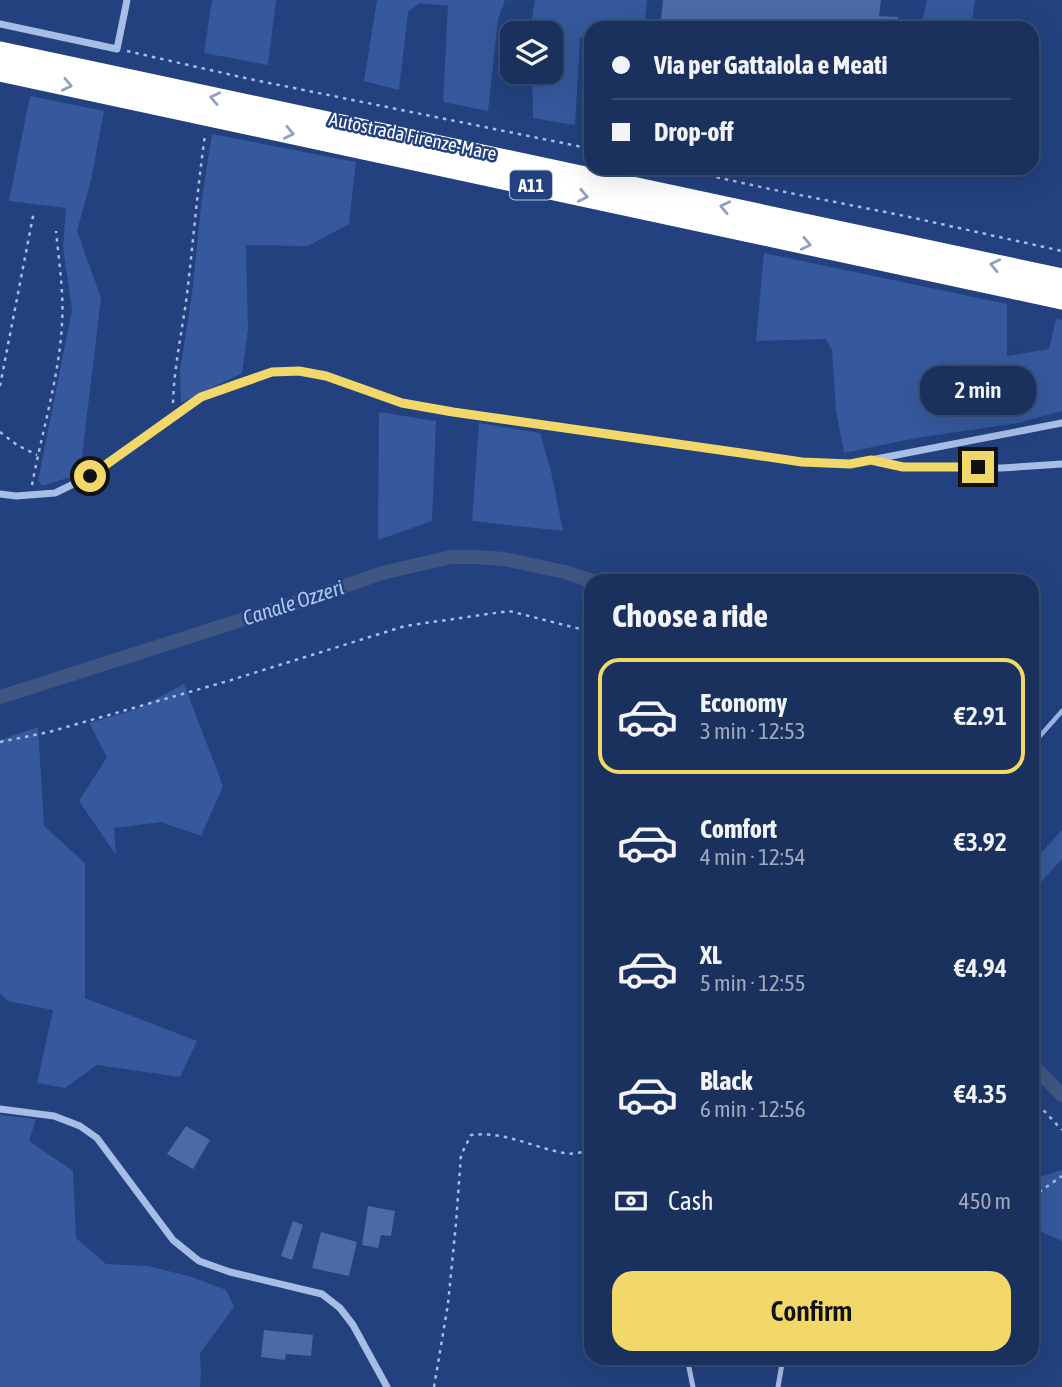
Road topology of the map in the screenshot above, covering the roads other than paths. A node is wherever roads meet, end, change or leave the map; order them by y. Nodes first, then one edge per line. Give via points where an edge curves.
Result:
1 (127, 0) edge
2 (0, 24) edge
3 (0, 51) edge
4 (0, 71) edge
5 (1062, 279) edge
6 (1062, 299) edge
7 (1062, 423) edge
8 (871, 460) junction
9 (1062, 464) edge
10 (0, 494) edge
11 (0, 1109) edge
12 (688, 1365) edge
13 (782, 1365) edge
14 (387, 1387) edge
15 (693, 1387) edge
16 (778, 1387) edge

1 - 2 street via 117,49
5 -> 3 highway, Autostrada Firenze-Mare / A11
4 -> 6 highway, Autostrada Firenze-Mare / A11
7 - 8 street
8 - 9 street via 903,467
8 - 10 street via 802,462 453,412 402,403 326,376 272,372 201,397 90,476 55,493
11 - 14 street via 54,1116 97,1138 173,1240 199,1261 322,1294 353,1325
12 - 15 lane
13 - 16 lane

